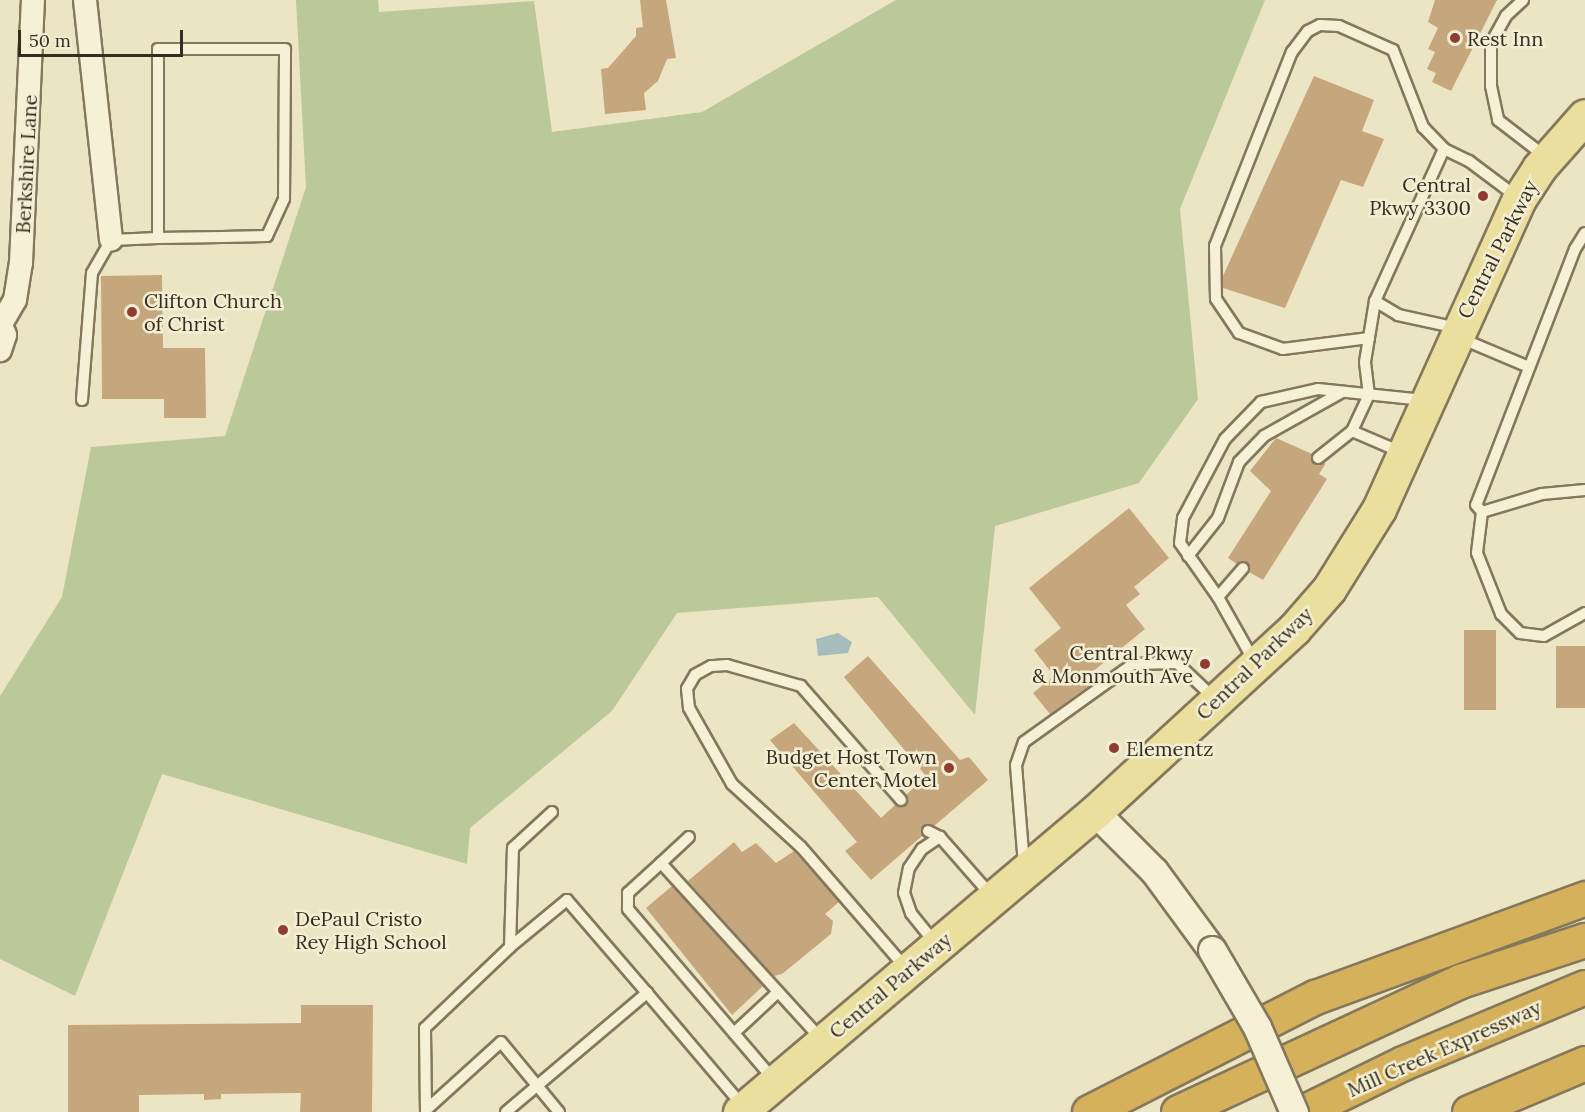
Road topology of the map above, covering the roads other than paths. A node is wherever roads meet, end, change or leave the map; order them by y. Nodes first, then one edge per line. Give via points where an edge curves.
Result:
1 (33, 0) edge
2 (85, 0) edge
3 (1522, 0) edge
4 (1585, 116) edge
5 (1444, 149) junction
6 (1546, 158) junction
7 (1519, 199) junction
8 (1585, 233) edge
9 (158, 238) junction
10 (111, 240) junction
11 (1375, 302) junction
12 (1, 324) edge
13 (1456, 332) junction
14 (1369, 339) junction
15 (0, 350) edge
16 (1529, 367) junction
17 (1342, 392) junction
18 (1369, 395) junction
19 (82, 400) dead end
20 (1427, 400) junction
21 (1352, 431) junction
22 (1404, 453) junction
23 (1318, 458) dead end
24 (1585, 490) edge
25 (1482, 512) junction
26 (1188, 556) junction
27 (1243, 568) dead end
28 (1218, 597) junction
29 (1585, 613) edge
30 (1256, 665) junction
31 (1216, 700) junction
32 (901, 800) dead end
33 (552, 812) dead end
34 (1095, 812) junction
35 (928, 831) dead end
36 (689, 837) dead end
37 (940, 837) junction
38 (661, 862) junction
39 (1025, 871) junction
40 (993, 898) junction
41 (1585, 898) edge
42 (1585, 940) edge
43 (937, 945) junction
44 (510, 947) junction
45 (907, 970) junction
46 (1585, 987) edge
47 (778, 992) junction
48 (647, 993) junction
49 (734, 1032) junction
50 (823, 1042) junction
51 (1585, 1063) edge
52 (776, 1082) junction
53 (537, 1086) junction
54 (742, 1110) edge
55 (426, 1111) edge
56 (506, 1112) edge
57 (559, 1112) edge
58 (1089, 1112) edge
59 (1178, 1112) edge
60 (1294, 1112) edge
61 (1304, 1112) edge
62 (1469, 1112) edge

1 - 12 street, Berkshire Lane via 21,263 15,300
2 - 10 street
3 - 6 lane via 1506,16 1491,43 1491,86 1498,120
4 - 6 main road, Central Parkway
5 - 7 lane via 1468,161
5 - 11 lane
5 - 14 lane via 1423,127 1393,51 1339,26 1320,25 1308,31 1292,52 1215,246 1216,300 1239,333 1283,349
6 - 7 main road, Central Parkway
7 - 13 main road, Central Parkway
8 - 16 lane
9 - 9 lane via 267,236 284,199 285,49 158,49
9 - 10 lane
10 - 19 lane via 92,273
11 - 13 lane via 1398,315
11 - 14 lane
12 - 15 street via 5,335
13 - 16 lane
13 - 20 main road, Central Parkway
14 - 18 lane via 1365,362
16 - 25 lane via 1476,505
17 - 18 lane
17 - 26 lane via 1264,436 1239,462 1218,518
17 - 26 lane via 1318,389 1261,402 1225,439 1183,518 1180,543
18 - 20 lane
18 - 21 lane
20 - 22 main road, Central Parkway
21 - 22 lane
21 - 23 lane
22 - 30 main road, Central Parkway via 1364,537 1329,589
24 - 25 lane via 1542,494
25 - 29 lane via 1477,553 1502,614 1520,633 1544,636
26 - 28 lane
27 - 28 lane
28 - 30 lane
30 - 31 main road, Central Parkway
31 - 34 main road, Central Parkway
31 - 39 lane via 1177,663 1133,664 1024,742 1017,765
32 - 45 lane via 801,686 727,665 711,666 695,675 687,689 689,708 732,784 801,847
33 - 44 lane via 513,848
34 - 39 main road, Central Parkway
34 - 60 street, bridge via 1154,871 1227,971
35 - 37 lane
36 - 38 lane
37 - 40 lane
37 - 43 lane via 922,849 909,868 904,893 911,913
38 - 47 lane
38 - 49 lane via 628,892 628,909
39 - 40 main road, Central Parkway
40 - 43 main road, Central Parkway
41 - 58 highway via 1315,997
42 - 59 highway via 1460,981
43 - 45 main road, Central Parkway
44 - 48 lane via 567,900
44 - 55 lane via 425,1028
45 - 50 main road, Central Parkway
46 - 61 highway, Mill Creek Expressway via 1403,1063
47 - 49 lane
47 - 50 lane
48 - 53 lane
48 - 54 lane
49 - 52 lane
50 - 52 main road, Central Parkway
51 - 62 highway
52 - 54 main road, Central Parkway
53 - 55 lane via 501,1042
53 - 56 lane
53 - 57 lane

